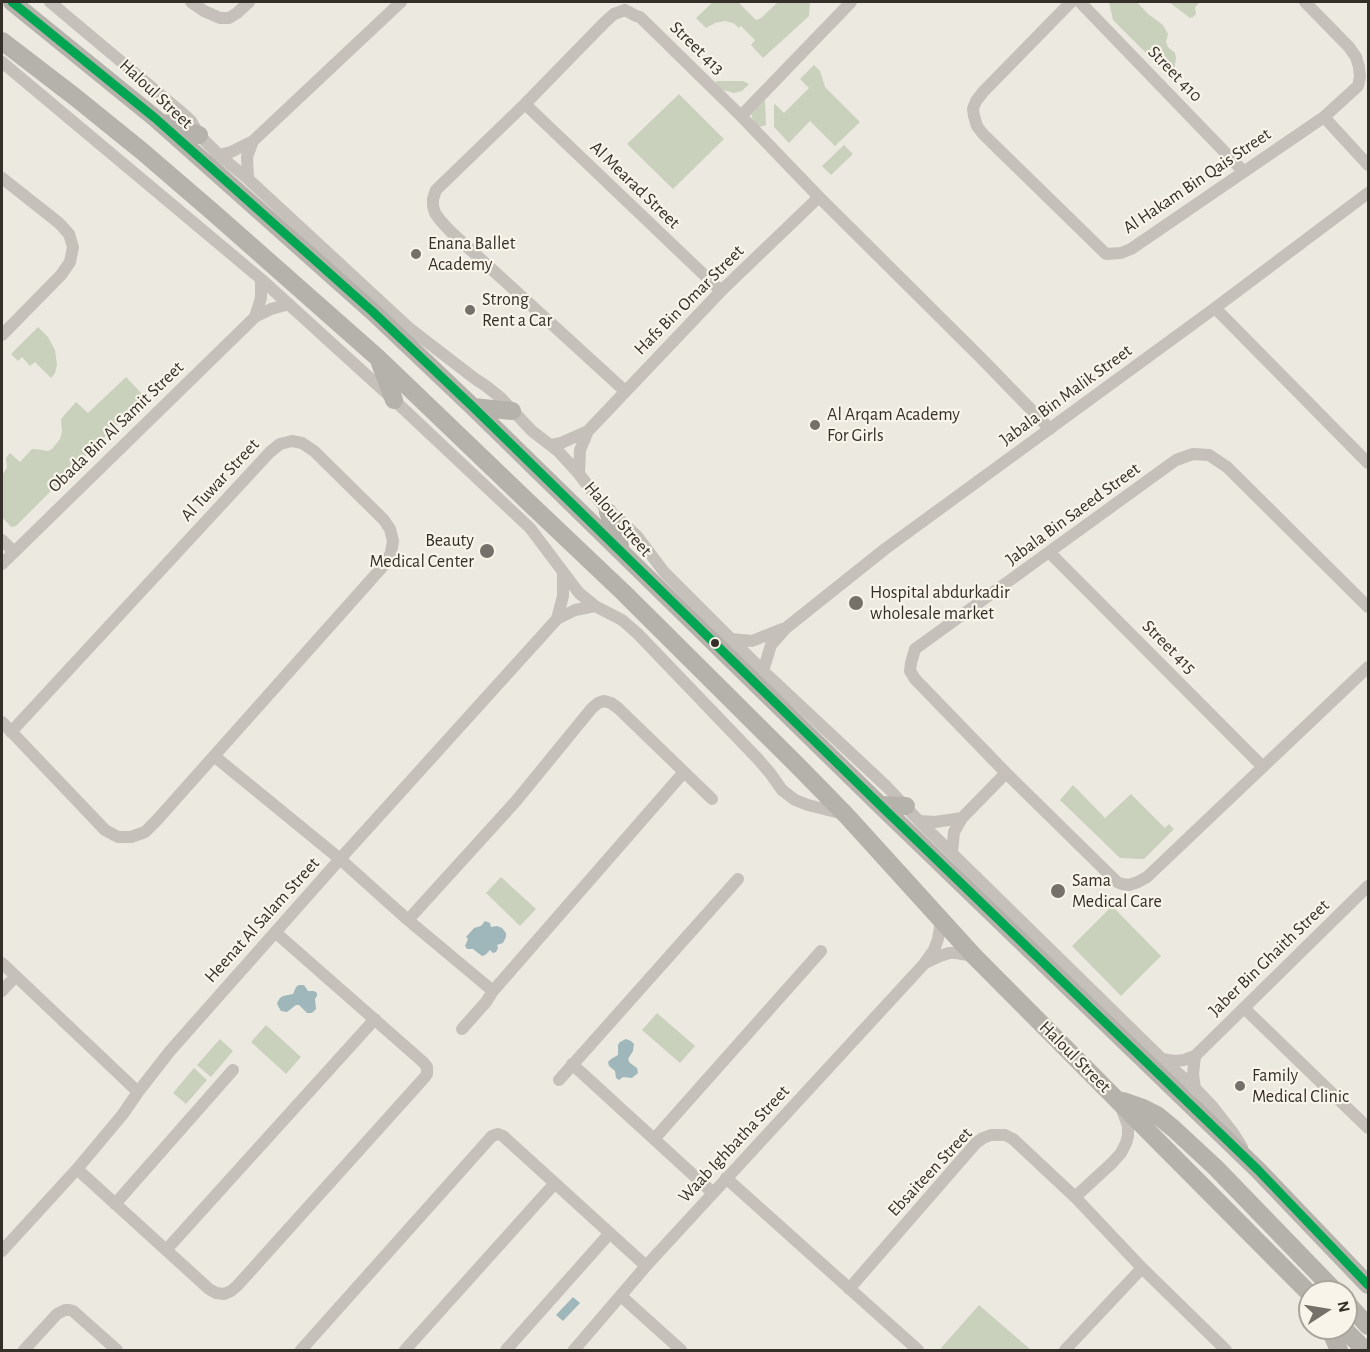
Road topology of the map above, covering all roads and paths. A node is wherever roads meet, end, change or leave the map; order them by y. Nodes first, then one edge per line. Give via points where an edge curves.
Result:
1 (50, 2) edge
2 (191, 2) edge
3 (249, 2) edge
4 (851, 2) edge
5 (1071, 2) edge
6 (1080, 2) edge
7 (1305, 2) edge
8 (397, 3) edge
9 (14, 4) edge
10 (624, 6) edge
11 (2, 41) edge
12 (2, 62) edge
13 (525, 104) junction
14 (741, 116) junction
15 (1324, 117) junction
16 (155, 118) junction
17 (199, 135) junction
18 (253, 141) junction
19 (219, 155) junction
20 (1368, 165) edge
21 (1243, 171) junction
22 (2, 178) edge
23 (248, 179) junction
24 (1368, 193) edge
25 (819, 197) junction
26 (261, 279) junction
27 (721, 291) junction
28 (289, 304) junction
29 (1215, 308) junction
30 (255, 317) junction
31 (2, 335) edge
32 (378, 358) junction
33 (625, 391) junction
34 (394, 400) junction
35 (473, 407) junction
36 (512, 411) junction
37 (1050, 429) junction
38 (588, 431) junction
39 (551, 445) junction
40 (1368, 463) edge
41 (579, 474) junction
42 (608, 512) junction
43 (2, 540) edge
44 (13, 551) junction
45 (622, 551) junction
46 (1050, 553) junction
47 (2, 564) edge
48 (563, 573) junction
49 (595, 606) junction
50 (1368, 607) edge
51 (557, 619) junction
52 (786, 628) junction
53 (731, 639) junction
54 (1368, 667) edge
55 (763, 671) junction
56 (2, 722) edge
57 (11, 732) junction
58 (214, 756) junction
59 (1263, 767) junction
60 (684, 772) junction
61 (1006, 773) junction
62 (712, 799) dead end
63 (880, 805) junction
64 (906, 807) junction
65 (846, 815) junction
66 (962, 818) junction
67 (919, 821) junction
68 (952, 852) junction
69 (340, 859) junction
70 (738, 879) dead end
71 (1368, 886) edge
72 (408, 920) junction
73 (941, 921) junction
74 (275, 932) junction
75 (821, 951) dead end
76 (974, 956) junction
77 (2, 963) edge
78 (924, 964) junction
79 (15, 977) junction
80 (2, 991) edge
81 (493, 991) junction
82 (1244, 1008) junction
83 (375, 1019) junction
84 (462, 1029) dead end
85 (1195, 1056) junction
86 (1162, 1059) junction
87 (572, 1064) junction
88 (233, 1070) dead end
89 (559, 1080) dead end
90 (1195, 1088) junction
91 (138, 1092) junction
92 (1118, 1100) junction
93 (1366, 1120) edge
94 (655, 1138) junction
95 (77, 1170) junction
96 (1258, 1170) junction
97 (726, 1178) junction
98 (555, 1183) junction
99 (713, 1192) junction
100 (1075, 1197) junction
101 (115, 1204) junction
102 (610, 1233) junction
103 (166, 1250) junction
104 (2, 1251) edge
105 (646, 1266) junction
106 (1142, 1268) junction
107 (1324, 1280) edge
108 (1298, 1282) edge
109 (1368, 1285) edge
110 (849, 1289) junction
111 (621, 1296) junction
112 (24, 1350) edge
113 (117, 1350) edge
114 (301, 1350) edge
115 (405, 1350) edge
116 (506, 1350) edge
117 (574, 1350) edge
118 (681, 1350) edge
119 (918, 1350) edge
120 (1065, 1350) edge
121 (1226, 1350) edge

1 - 17 street, Haloul Street via 180,111
2 - 3 street via 220,18 229,18
4 - 14 street
5 - 21 street, Al Hakam Bin Qais Street via 983,92 973,109 983,134 1101,251 1113,254 1131,249
6 - 21 street, Street 410
7 - 15 street, Al Hakam Bin Qais Street via 1349,47 1359,67 1358,86
8 - 18 street
9 - 16 main road, Haloul Street
10 - 13 street, Street 413
10 - 14 street, Street 413
11 - 32 main road, Haloul Street via 143,152
12 - 26 street
13 - 27 street, Al Mearad Street
13 - 33 street, Street 413 via 436,190 435,213
14 - 25 street, Street 413
15 - 20 street
15 - 21 street, Al Hakam Bin Qais Street
16 - 17 main road
16 - 35 main road, Haloul Street
17 - 19 street, Haloul Street
18 - 19 street
18 - 23 street via 247,157
19 - 23 street, Haloul Street
22 - 31 street via 59,223 69,234 73,247 62,275
23 - 36 street, Haloul Street via 409,328 501,398
24 - 29 street, Jabala Bin Malik Street
25 - 27 street, Hafs Bin Omar Street
25 - 37 street, Street 413
26 - 28 street
26 - 30 street
27 - 33 street, Hafs Bin Omar Street
28 - 30 street, Obada Bin Al Samit Street
28 - 34 street
29 - 37 street, Jabala Bin Malik Street
29 - 40 street
30 - 44 street, Obada Bin Al Samit Street
32 - 34 main road
32 - 65 main road, Haloul Street via 624,593
33 - 38 street, Hafs Bin Omar Street
34 - 48 street via 530,528
35 - 36 main road
35 - 45 main road, Haloul Street
36 - 39 street, Haloul Street
37 - 52 street, Jabala Bin Malik Street via 885,549
38 - 39 street, Hafs Bin Omar Street
38 - 41 street, Hafs Bin Omar Street via 580,450
39 - 41 street, Haloul Street
41 - 42 street, Haloul Street
42 - 45 main road
42 - 53 street, Haloul Street via 637,536 664,572
43 - 44 street
44 - 47 street, Obada Bin Al Samit Street
45 - 63 main road, Haloul Street
46 - 50 street, Jabala Bin Saeed Street via 1176,460 1192,454 1209,454 1227,467
46 - 59 street, Street 415
46 - 61 street, Jabala Bin Saeed Street via 915,650 911,663 915,679
48 - 49 street
48 - 51 street
49 - 51 street, Heenat Al Salam Street
49 - 65 street via 637,633 757,758 782,790 795,800
51 - 69 street, Heenat Al Salam Street
52 - 53 street, Jabala Bin Malik Street via 752,641
52 - 55 street, Jabala Bin Malik Street via 771,645
53 - 55 street, Haloul Street
54 - 59 street, Jabala Bin Saeed Street
55 - 64 street, Haloul Street
56 - 57 street, Al Tuwar Street
57 - 58 street, Al Tuwar Street via 105,830 118,837 145,832
57 - 58 street, Al Tuwar Street via 270,452 280,444 302,443 384,520 393,541 391,553
58 - 69 street
59 - 61 street, Jabala Bin Saeed Street via 1147,877 1129,885 1117,882
60 - 62 street
60 - 72 street via 612,703 598,703
60 - 81 street
61 - 66 street
63 - 64 main road
63 - 96 main road, Haloul Street
64 - 67 street, Haloul Street
65 - 73 main road, Haloul Street
66 - 67 street
66 - 68 street via 954,832
67 - 68 street, Haloul Street
68 - 86 street, Haloul Street
69 - 72 street
69 - 74 street, Heenat Al Salam Street
70 - 87 street
71 - 82 street, Jaber Bin Ghaith Street
72 - 81 street
73 - 76 main road, Haloul Street
73 - 78 street, Waab Ighbatha Street via 934,950
74 - 83 street
74 - 91 street, Heenat Al Salam Street
75 - 94 street
76 - 78 street, Waab Ighbatha Street via 949,953
76 - 92 main road, Haloul Street
77 - 79 street
78 - 97 street, Waab Ighbatha Street
79 - 80 street
79 - 91 street
81 - 84 street
82 - 85 street, Jaber Bin Ghaith Street
82 - 93 street
83 - 103 street
83 - 103 street via 426,1064 427,1074 237,1286 224,1294 216,1293
85 - 86 street via 1174,1061
85 - 90 street
86 - 90 street, Haloul Street
87 - 89 street
87 - 94 street
88 - 101 street
90 - 96 street, Haloul Street
91 - 95 street, Heenat Al Salam Street
92 - 100 street via 1128,1126 1126,1143 1112,1163
92 - 107 main road via 1157,1115 1174,1129
92 - 108 main road, Haloul Street
94 - 99 street
95 - 101 street
95 - 104 street, Heenat Al Salam Street
96 - 109 main road, Haloul Street
97 - 99 street, Waab Ighbatha Street
97 - 110 street
98 - 102 street
98 - 114 street via 503,1136 492,1136
98 - 115 street
99 - 105 street, Waab Ighbatha Street
100 - 106 street, Ebsaiteen Street
100 - 110 street, Ebsaiteen Street via 1013,1139 999,1135 983,1138
101 - 103 street
102 - 105 street
102 - 116 street
105 - 111 street, Waab Ighbatha Street
106 - 120 street
106 - 121 street, Ebsaiteen Street
110 - 119 street
111 - 117 street, Waab Ighbatha Street
111 - 118 street
112 - 113 street via 57,1314 69,1310

